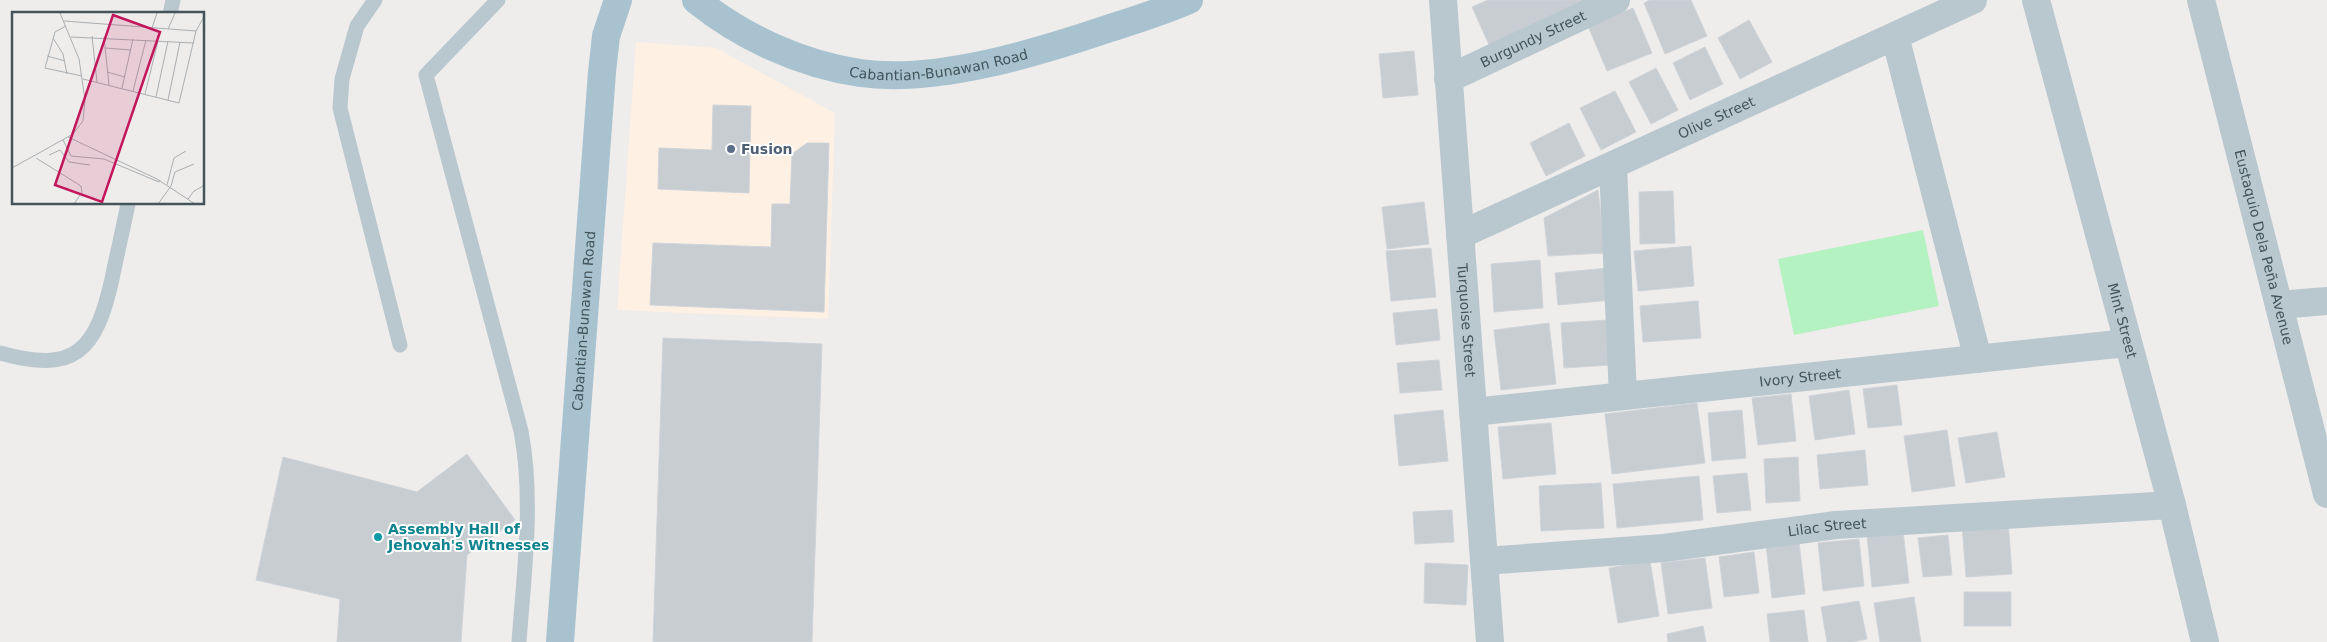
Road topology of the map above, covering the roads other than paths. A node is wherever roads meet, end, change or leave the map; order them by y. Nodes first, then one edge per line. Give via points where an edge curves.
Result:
1 (376, 0) edge
2 (498, 0) edge
3 (618, 0) edge
4 (696, 0) edge
5 (1189, 0) edge
6 (1443, 0) edge
7 (1616, 0) edge
8 (1973, 0) edge
9 (2036, 0) edge
10 (2201, 0) edge
11 (1895, 36) junction
12 (1448, 79) junction
13 (1614, 166) junction
14 (128, 205) edge
15 (1460, 235) junction
16 (2327, 301) edge
17 (2279, 305) junction
18 (2127, 343) junction
19 (400, 345) dead end
20 (0, 353) edge
21 (1978, 359) junction
22 (1623, 396) junction
23 (1473, 412) junction
24 (2327, 494) edge
25 (2172, 505) junction
26 (1484, 561) junction
27 (519, 642) edge
28 (560, 642) edge
29 (1490, 642) edge
30 (2205, 642) edge

1 - 19 lane via 357,26 342,79 340,108
2 - 27 lane via 426,75 526,458 528,516
3 - 28 main road, Cabantian-Bunawan Road via 606,36 602,72
4 - 5 main road, Cabantian-Bunawan Road via 738,30 773,48 860,73 904,74 943,71 1032,52
6 - 12 street, Turquoise Street
7 - 12 street, Burgundy Street
8 - 11 street, Olive Street
9 - 18 street, Mint Street
10 - 17 street, Eustaquio Dela Peña Avenue
11 - 13 street, Olive Street
11 - 21 street
12 - 15 street, Turquoise Street
13 - 15 street, Olive Street
13 - 22 street
14 - 20 lane via 100,324 88,343 65,357 39,362
15 - 23 street, Turquoise Street
16 - 17 street
17 - 24 street, Eustaquio Dela Peña Avenue
18 - 21 street, Ivory Street
18 - 25 street, Mint Street
21 - 22 street, Ivory Street
22 - 23 street, Ivory Street
23 - 26 street, Turquoise Street
25 - 26 street, Lilac Street via 1836,525 1664,548
25 - 30 street, Mint Street
26 - 29 street, Turquoise Street

